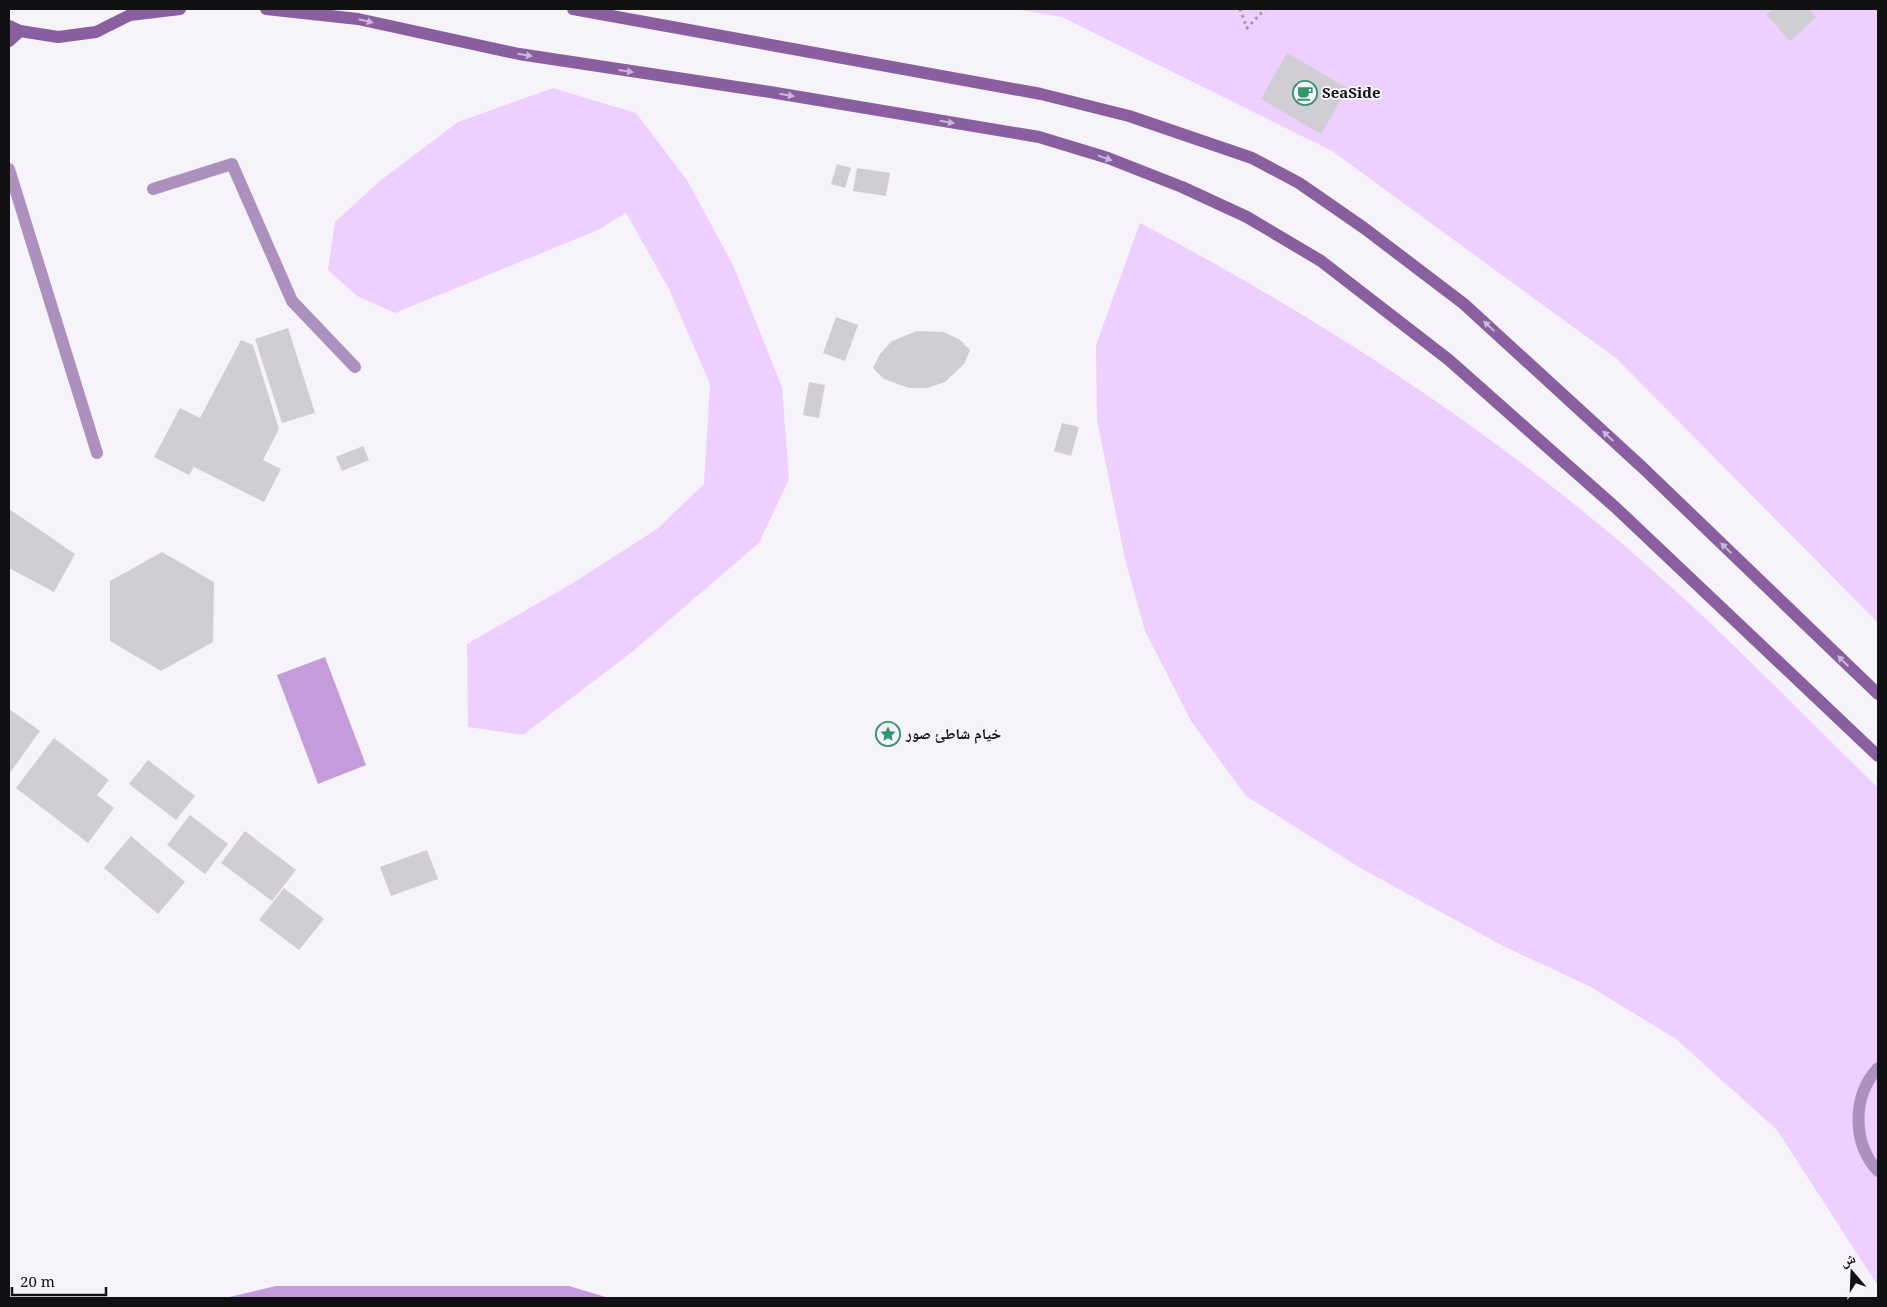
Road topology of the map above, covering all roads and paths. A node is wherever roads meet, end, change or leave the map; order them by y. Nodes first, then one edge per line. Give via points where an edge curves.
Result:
1 (180, 9) edge
2 (266, 9) edge
3 (573, 9) edge
4 (1240, 9) edge
5 (1265, 9) edge
6 (134, 12) edge
7 (14, 28) edge
8 (9, 41) edge
9 (9, 170) edge
10 (153, 189) dead end
11 (356, 367) dead end
12 (97, 453) dead end
13 (1878, 694) edge
14 (1878, 756) edge
15 (1878, 1068) edge
16 (1878, 1171) edge

1 - 6 main road
2 -> 14 main road via 358,19 519,54 1039,137 1108,158 1247,217 1321,261 1448,360 1615,507
13 -> 3 main road via 1643,468 1464,304 1364,228 1307,189 1252,158 1129,116 1041,94
4 - 5 path via 1247,28
6 - 7 main road via 96,32 58,37
7 - 8 main road
9 - 12 lane
10 - 11 lane via 232,164 292,302
15 - 16 lane via 1858,1100 1859,1134 1870,1162

